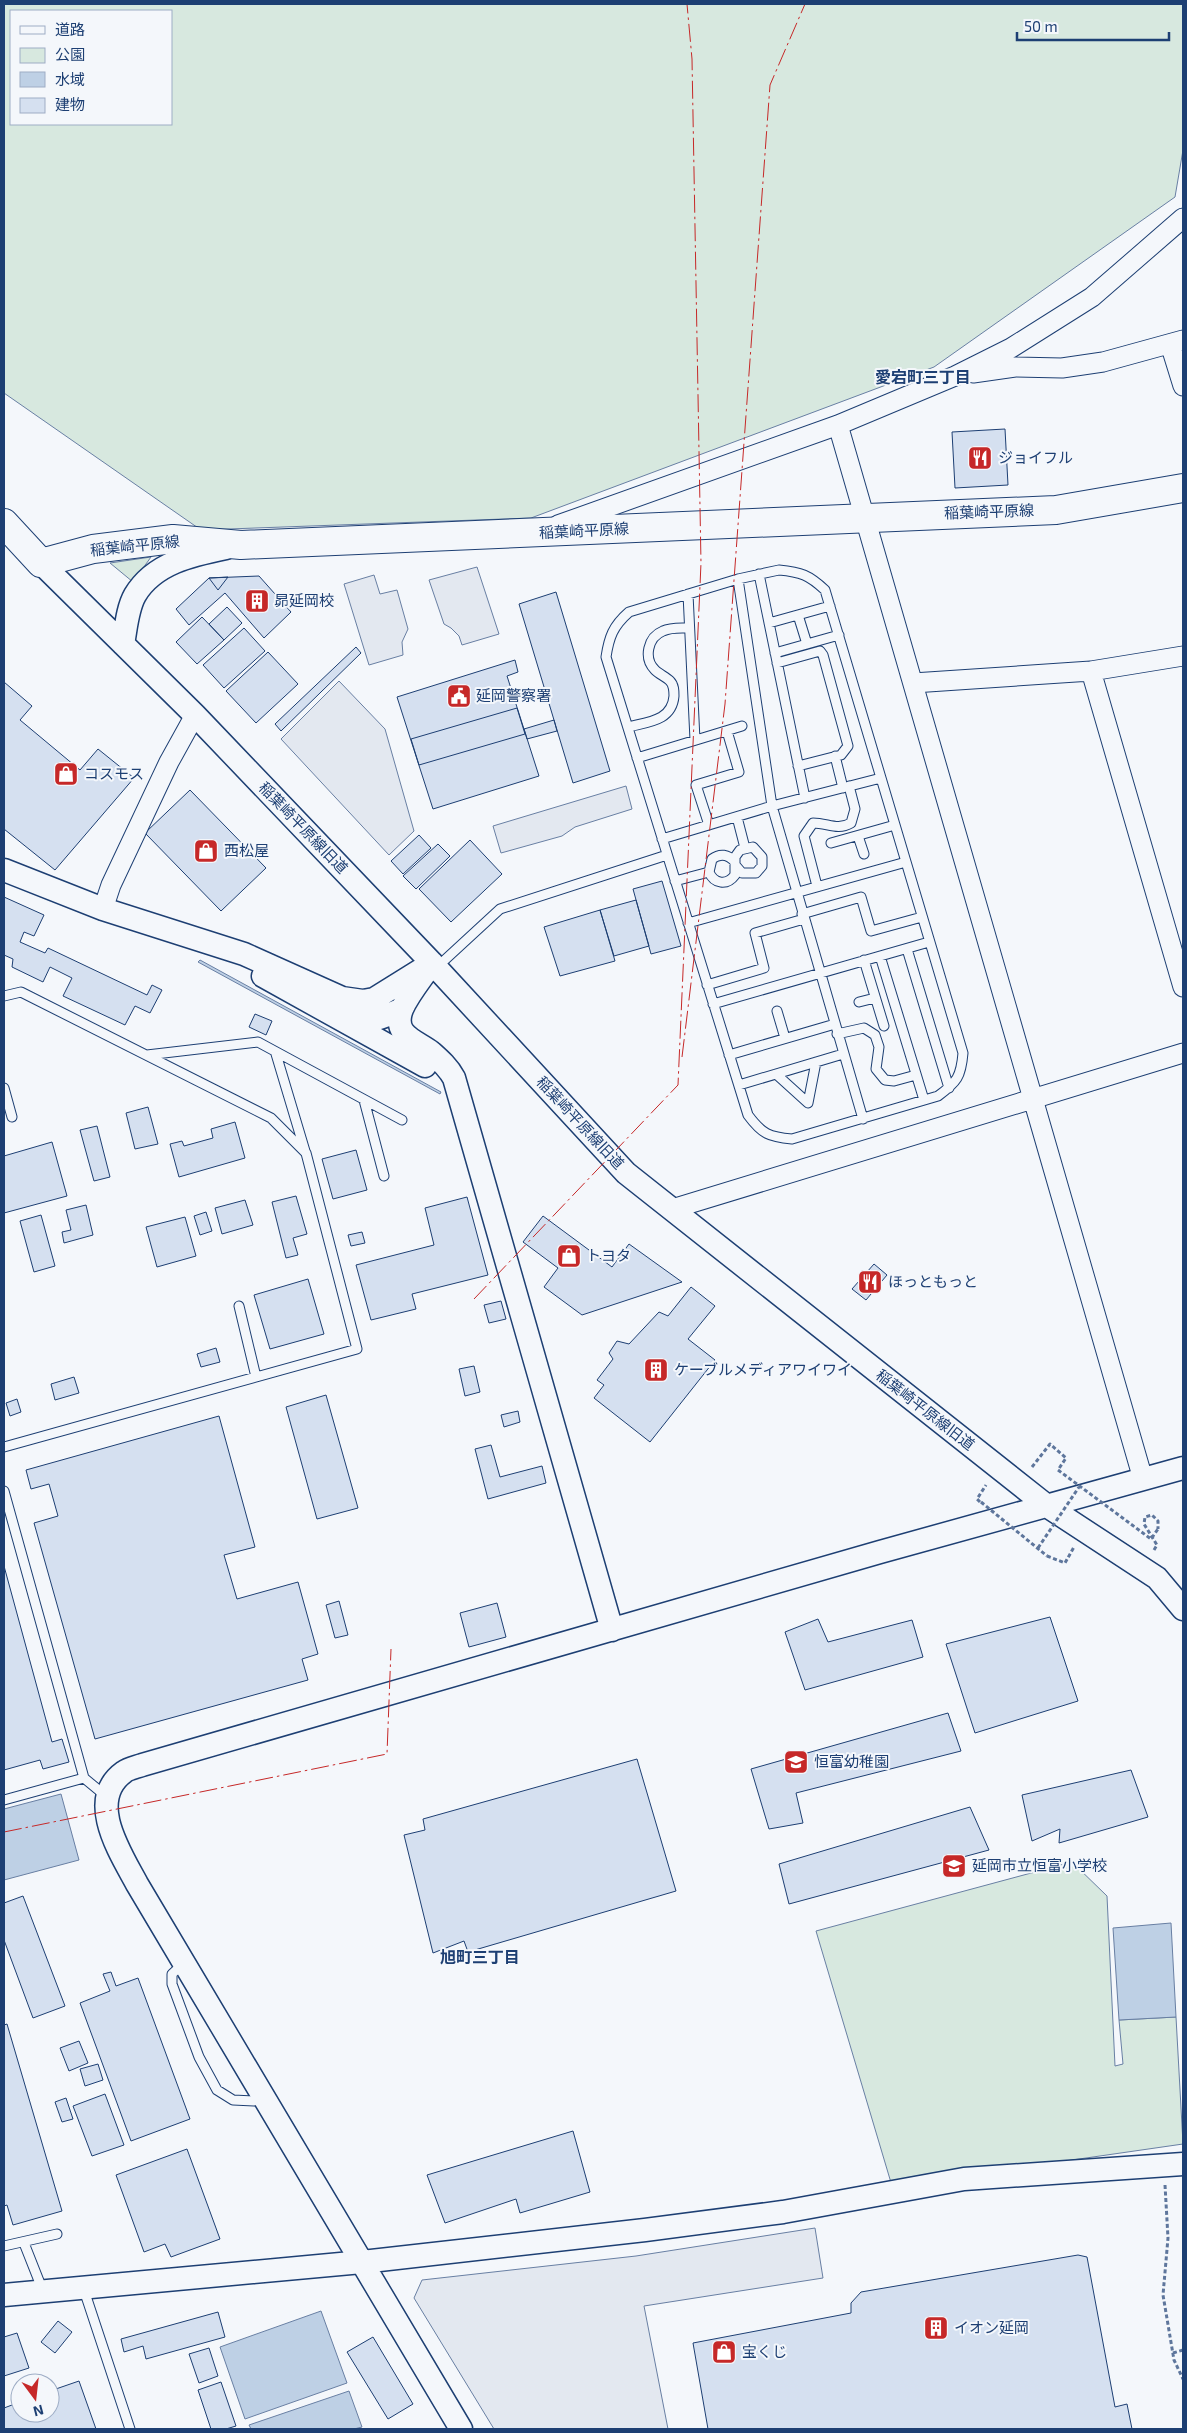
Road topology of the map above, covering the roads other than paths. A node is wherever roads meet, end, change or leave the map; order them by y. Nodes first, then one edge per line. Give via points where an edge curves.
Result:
1 (1183, 218) edge
2 (1177, 342) edge
3 (955, 376) junction
4 (1183, 386) edge
5 (838, 425) junction
6 (1183, 488) edge
7 (864, 518) junction
8 (4, 522) edge
9 (538, 533) junction
10 (241, 545) junction
11 (41, 563) junction
12 (759, 574) junction
13 (738, 579) junction
14 (688, 594) junction
15 (830, 606) junction
16 (798, 615) junction
17 (769, 623) junction
18 (689, 628) junction
19 (839, 635) junction
20 (124, 644) junction
21 (807, 644) junction
22 (775, 653) junction
23 (1183, 656) edge
24 (777, 663) junction
25 (1091, 671) junction
26 (913, 683) junction
27 (195, 715) junction
28 (742, 726) dead end
29 (628, 727) junction
30 (727, 730) junction
31 (695, 740) junction
32 (835, 756) junction
33 (637, 758) junction
34 (798, 766) junction
35 (881, 778) junction
36 (846, 787) junction
37 (804, 798) junction
38 (772, 806) junction
39 (737, 817) junction
40 (895, 825) junction
41 (708, 826) junction
42 (858, 836) junction
43 (662, 839) junction
44 (831, 843) dead end
45 (745, 848) junction
46 (864, 854) dead end
47 (667, 855) junction
48 (906, 862) junction
49 (736, 864) junction
50 (4, 870) edge
51 (709, 872) junction
52 (675, 881) junction
53 (817, 886) junction
54 (796, 892) junction
55 (103, 909) junction
56 (803, 916) junction
57 (922, 917) junction
58 (688, 923) junction
59 (200, 940) junction
60 (929, 942) junction
61 (907, 948) junction
62 (880, 956) junction
63 (864, 960) junction
64 (434, 965) junction
65 (819, 973) junction
66 (707, 985) junction
67 (1183, 987) edge
68 (4, 996) edge
69 (875, 998) junction
70 (859, 1002) dead end
71 (713, 1004) junction
72 (402, 1009) junction
73 (777, 1011) dead end
74 (343, 1021) junction
75 (835, 1024) junction
76 (884, 1026) dead end
77 (837, 1034) junction
78 (785, 1038) junction
79 (1183, 1053) edge
80 (276, 1054) junction
81 (843, 1054) junction
82 (147, 1055) junction
83 (729, 1055) junction
84 (816, 1062) junction
85 (776, 1074) junction
86 (916, 1074) junction
87 (456, 1085) junction
88 (739, 1085) junction
89 (4, 1088) edge
90 (949, 1088) junction
91 (1032, 1098) junction
92 (364, 1100) junction
93 (924, 1100) junction
94 (12, 1117) dead end
95 (863, 1119) junction
96 (402, 1120) dead end
97 (306, 1153) junction
98 (384, 1176) dead end
99 (672, 1209) junction
100 (239, 1306) dead end
101 (256, 1377) junction
102 (4, 1447) edge
103 (1183, 1468) edge
104 (1143, 1479) junction
105 (4, 1491) edge
106 (1048, 1506) junction
107 (1183, 1610) edge
108 (612, 1630) junction
109 (84, 1778) junction
110 (108, 1797) junction
111 (4, 1800) edge
112 (184, 1963) junction
113 (264, 2096) junction
114 (1173, 2165) edge
115 (58, 2234) dead end
116 (24, 2243) junction
117 (4, 2246) edge
118 (362, 2262) junction
119 (83, 2288) junction
120 (43, 2291) junction
121 (4, 2295) edge
122 (130, 2429) edge
123 (461, 2429) edge

1 - 3 street via 1092,297 1012,348
2 - 3 street via 1062,368 1015,367
2 - 4 street
3 - 5 street
5 - 7 street
5 - 9 street
6 - 7 main road, 稲葉崎平原線 via 1056,510
7 - 9 main road, 稲葉崎平原線
7 - 26 street
8 - 11 main road
9 - 10 main road, 稲葉崎平原線
10 - 11 main road, 稲葉崎平原線 via 173,539 93,549
10 - 20 street via 172,563 148,579 134,596
11 - 20 street, 稲葉崎平原線旧道
12 - 13 lane
12 - 15 lane via 779,570 812,577 825,590
12 - 17 lane
13 - 14 lane
13 - 38 lane
14 - 18 lane
14 - 29 lane via 629,612 616,623 609,636 606,657
15 - 16 lane
15 - 19 lane
16 - 17 lane
16 - 21 lane
17 - 22 lane
18 - 29 lane via 669,628 650,642 651,664 671,682 674,690 670,709 663,718
18 - 31 lane
19 - 21 lane
19 - 35 lane
20 - 27 street, 稲葉崎平原線旧道
21 - 22 lane
22 - 24 lane
23 - 25 street
24 - 32 lane via 820,651 823,655 848,746 841,755
24 - 34 lane
25 - 26 street
25 - 67 street
26 - 91 street
27 - 55 street via 110,885
27 - 64 street, 稲葉崎平原線旧道
28 - 30 lane
29 - 33 lane
30 - 31 lane
30 - 41 lane via 739,772 696,785
31 - 33 lane
32 - 34 lane
32 - 36 lane
33 - 43 lane
34 - 37 lane
35 - 36 lane
35 - 40 lane
36 - 37 lane
36 - 53 lane via 855,809 851,823 836,828 813,823 804,836
37 - 38 lane
38 - 39 lane
38 - 54 lane
39 - 41 lane
39 - 45 lane
40 - 42 lane
40 - 48 lane
41 - 43 lane
42 - 44 lane
42 - 46 lane
43 - 47 lane
45 - 49 lane via 737,853
45 - 49 lane via 753,848 760,853 762,866 756,873 747,875 738,870
47 - 52 lane
47 - 64 lane via 500,909
48 - 53 lane
48 - 57 lane
49 - 51 lane via 728,856 720,855 712,859
49 - 51 lane via 737,870 732,879 724,883 714,880
50 - 55 street
51 - 52 lane
52 - 58 lane
53 - 54 lane
54 - 56 lane
54 - 58 lane
55 - 59 street
56 - 57 lane via 861,897 871,931
56 - 65 lane
56 - 66 lane via 755,933 764,968
57 - 60 lane
58 - 66 lane
59 - 64 street via 244,954 342,998 363,1001 374,999
59 - 74 street
60 - 61 lane
60 - 90 lane via 964,1054 962,1072
61 - 62 lane
61 - 90 lane
62 - 63 lane
62 - 86 lane
63 - 65 lane
63 - 69 lane
64 - 72 street
64 - 99 street, 稲葉崎平原線旧道 via 626,1173
65 - 71 lane
65 - 75 lane
66 - 71 lane
68 - 82 lane via 22,992
69 - 70 lane
69 - 76 lane
71 - 83 lane
72 - 74 street via 363,1023
72 - 87 street via 400,1026 404,1034 449,1068
73 - 78 lane
74 - 87 street via 449,1078
75 - 77 lane
75 - 78 lane
77 - 81 lane
77 - 86 lane via 864,1028 876,1034 879,1047 876,1069 885,1080 894,1081
78 - 83 lane
79 - 91 street
80 - 82 lane via 258,1042
80 - 92 lane
80 - 97 lane
81 - 84 lane
81 - 95 lane
82 - 97 lane via 271,1118
83 - 88 lane
84 - 85 lane
84 - 85 lane via 808,1103
85 - 88 lane
86 - 93 lane
87 - 108 street
88 - 95 lane via 748,1115 770,1137 792,1139
89 - 94 lane
90 - 93 lane
91 - 99 street
91 - 104 street
92 - 96 lane
92 - 98 lane
93 - 95 lane
97 - 101 lane via 357,1349
99 - 106 street, 稲葉崎平原線旧道
100 - 101 lane
101 - 102 lane
103 - 104 street
104 - 106 street
105 - 109 lane
106 - 107 street, 稲葉崎平原線旧道 via 1157,1578
106 - 108 street
108 - 110 street via 142,1765 124,1771
109 - 110 lane
109 - 111 lane
110 - 112 street via 106,1811 114,1841
112 - 113 street
112 - 113 lane via 172,1974 172,1984 199,2057 217,2090 233,2100 254,2100
113 - 118 street
114 - 118 street via 964,2179 773,2213
115 - 116 lane
116 - 117 lane
116 - 120 lane
118 - 119 street
118 - 123 street
119 - 120 street
119 - 122 lane
120 - 121 street

